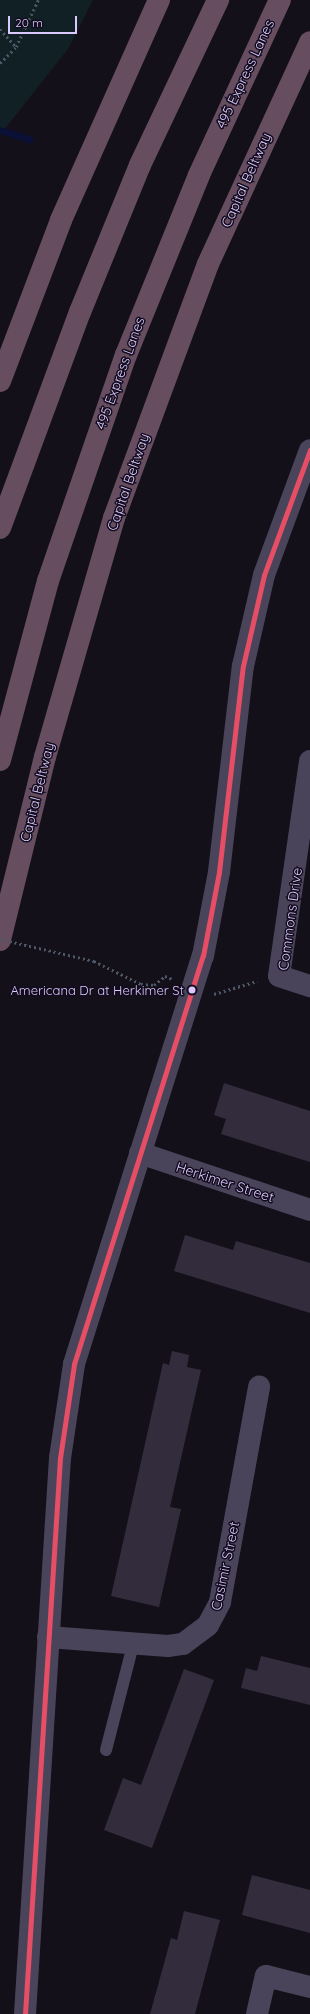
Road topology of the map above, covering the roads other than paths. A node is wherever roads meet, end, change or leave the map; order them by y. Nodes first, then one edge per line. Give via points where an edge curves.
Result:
1 (159, 0) edge
2 (218, 0) edge
3 (280, 0) edge
4 (310, 42) edge
5 (0, 381) edge
6 (310, 450) edge
7 (0, 528) edge
8 (0, 760) edge
9 (310, 762) edge
10 (0, 939) edge
11 (310, 986) edge
12 (140, 1153) junction
13 (310, 1210) edge
14 (259, 1387) dead end
15 (48, 1637) junction
16 (133, 1645) junction
17 (106, 1750) dead end
18 (310, 1987) edge
19 (24, 2014) edge
20 (257, 2014) edge

1 - 5 highway via 61,220
2 - 7 highway via 140,165 80,312
3 - 8 highway, 495 Express Lanes via 193,188 126,355 48,581
4 - 10 highway, Capital Beltway via 208,264 114,518 48,750
6 - 12 street via 264,575 243,666 219,872 203,956
9 - 11 street, Commons Drive via 279,976
12 - 13 street, Herkimer Street
12 - 15 street via 74,1364 60,1458
14 - 16 street, Casimir Street via 216,1613 196,1637 183,1644
15 - 16 street, Casimir Street
15 - 19 street
16 - 17 lane
18 - 20 street via 266,1976

